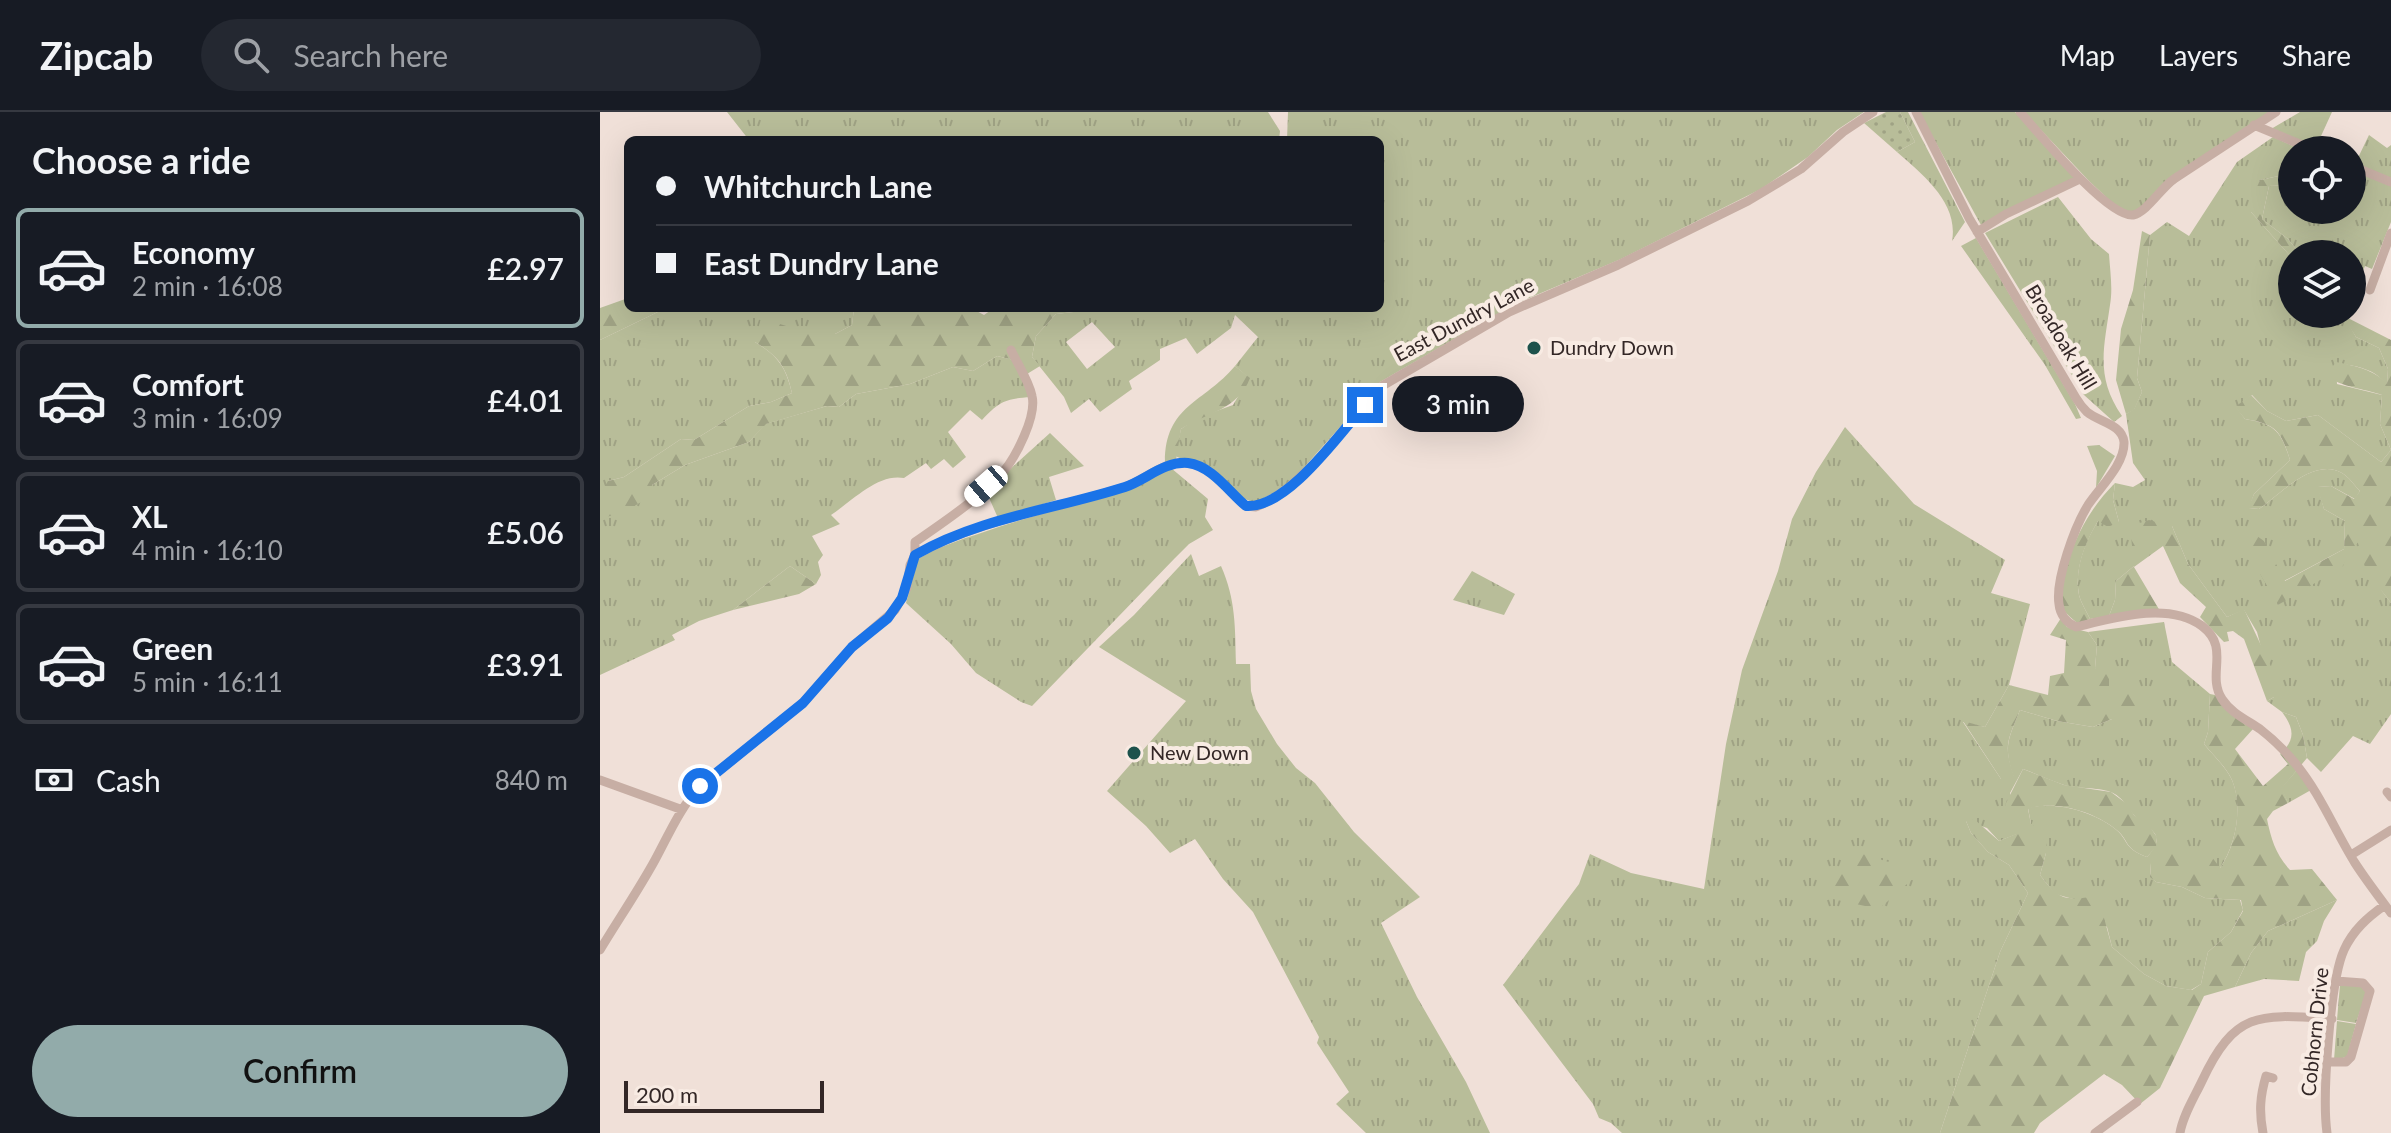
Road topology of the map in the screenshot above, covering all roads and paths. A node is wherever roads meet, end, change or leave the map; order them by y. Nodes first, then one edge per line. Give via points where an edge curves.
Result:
1 (1873, 112) edge
2 (1916, 112) edge
3 (2020, 112) edge
4 (2276, 112) edge
5 (2254, 125) junction
6 (2280, 136) edge
7 (2366, 172) edge
8 (2080, 179) junction
9 (2391, 182) edge
10 (1977, 232) junction
11 (2391, 233) edge
12 (2370, 290) dead end
13 (1011, 350) dead end
14 (915, 555) junction
15 (600, 780) edge
16 (680, 809) junction
17 (2391, 830) edge
18 (2351, 855) junction
19 (2388, 909) edge
20 (600, 950) edge
21 (2336, 981) junction
22 (2332, 1019) junction
23 (2328, 1062) junction
24 (2266, 1076) dead end
25 (2137, 1102) dead end
26 (2095, 1133) edge
27 (2180, 1133) edge
28 (2263, 1133) edge
29 (2327, 1133) edge

1 - 14 street, East Dundry Lane via 1801,169 1748,201 1509,312 1382,386 1316,462 1256,507 1246,506 1197,466 1177,464 1129,486 1012,517
2 - 10 street, Broadoak Hill
3 - 8 street
4 - 5 street
5 - 6 street
5 - 8 street via 2163,187 2137,214 2121,212
7 - 9 street
8 - 10 street
10 - 18 street, Broadoak Hill via 2081,405 2122,436 2123,450 2114,469 2076,530 2058,597 2063,616 2076,627 2145,614 2168,614 2200,625 2218,650 2218,692 2298,766
11 - 12 street
13 - 14 street via 1032,395 1023,436 1003,471 915,542
14 - 16 street via 902,598 888,618 852,647 803,703 700,786
15 - 16 street
16 - 20 street
17 - 18 street
18 - 19 street
19 - 21 street, Cobhorn Drive via 2368,917 2351,937
21 - 22 street, Cobhorn Drive
21 - 23 street via 2363,983 2370,991 2351,1057
22 - 23 street, Cobhorn Drive
22 - 27 street via 2267,1016 2244,1024 2215,1054
23 - 29 street, Cobhorn Drive
24 - 28 street via 2259,1104
25 - 26 street via 2117,1110

